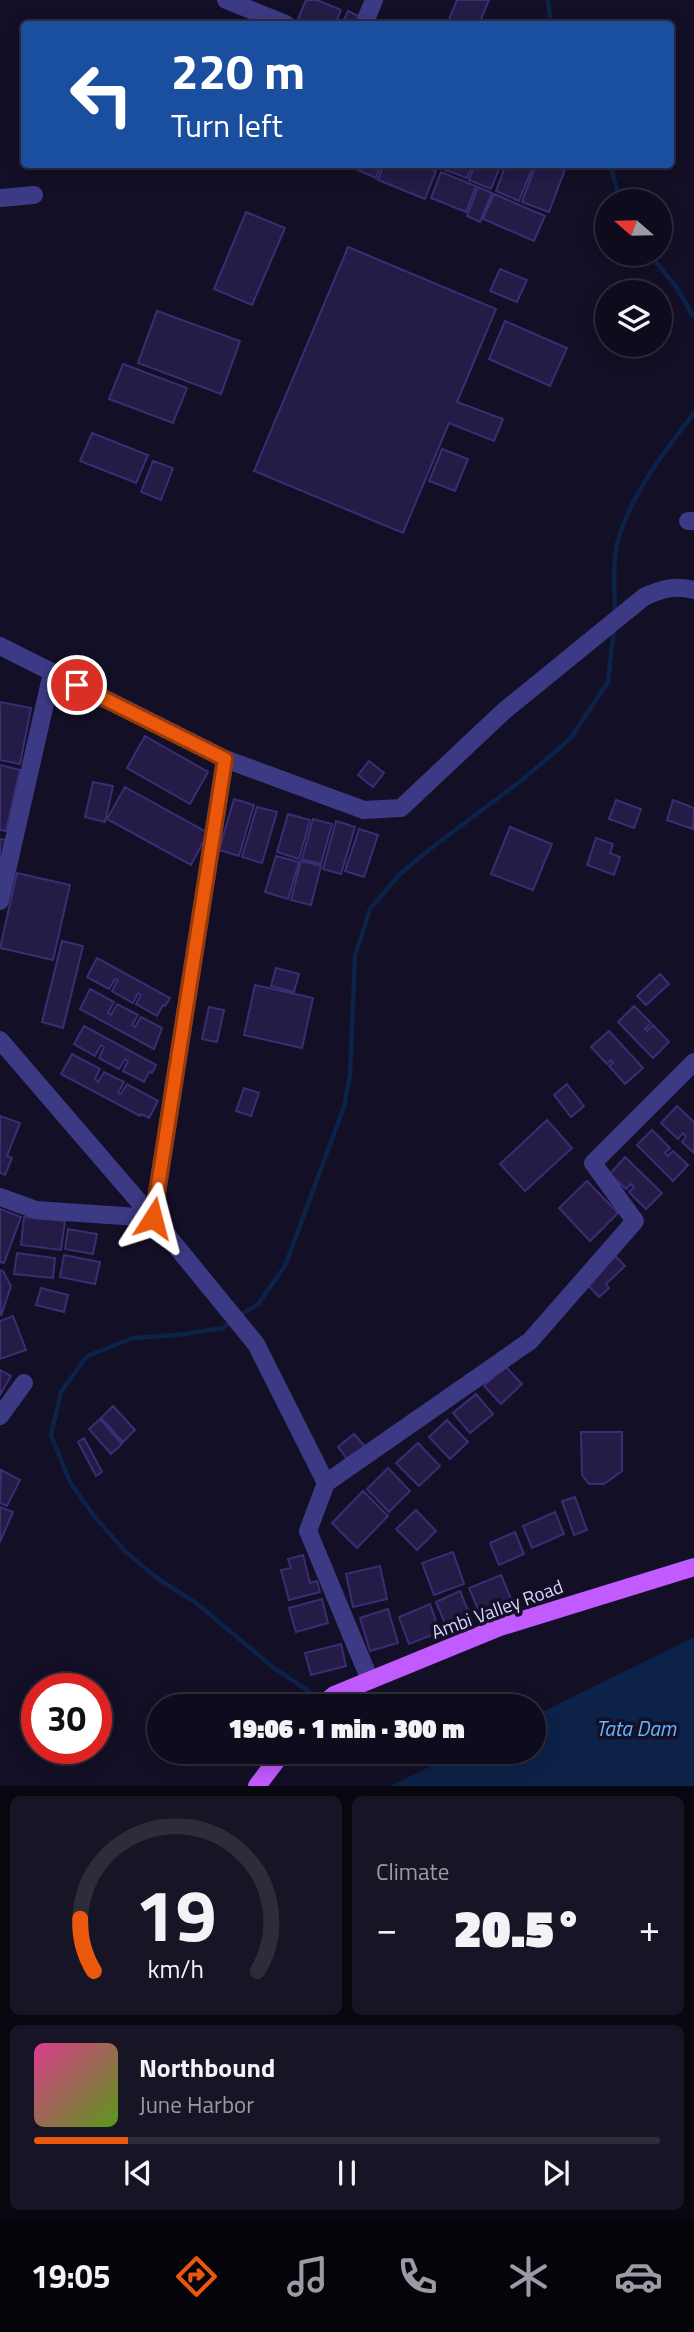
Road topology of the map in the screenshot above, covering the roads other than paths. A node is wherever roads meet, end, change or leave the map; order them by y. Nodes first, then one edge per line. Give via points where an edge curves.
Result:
1 (226, 0) edge
2 (374, 0) edge
3 (278, 21) edge
4 (365, 21) edge
5 (34, 195) dead end
6 (0, 198) edge
7 (694, 590) edge
8 (0, 646) edge
9 (52, 673) junction
10 (225, 759) junction
11 (0, 901) edge
12 (0, 1040) edge
13 (694, 1062) edge
14 (0, 1197) edge
15 (153, 1218) junction
16 (24, 1383) dead end
17 (0, 1416) edge
18 (326, 1483) junction
19 (694, 1567) edge
20 (370, 1680) junction
21 (342, 1694) edge
22 (274, 1764) edge
23 (257, 1786) edge

1 - 3 street
2 - 4 street
5 - 6 street
7 - 10 street via 660,589 644,597 504,711 401,808 364,810
8 - 9 street
9 - 10 street
9 - 11 street
10 - 15 street
12 - 15 street
13 - 18 street via 593,1163 635,1221 530,1341
14 - 15 street via 36,1210
15 - 18 street via 256,1344
16 - 17 street
18 - 20 street via 309,1531
19 - 20 main road, Ambi Valley Road via 500,1627
20 - 21 main road, Ambi Valley Road
22 - 23 main road

